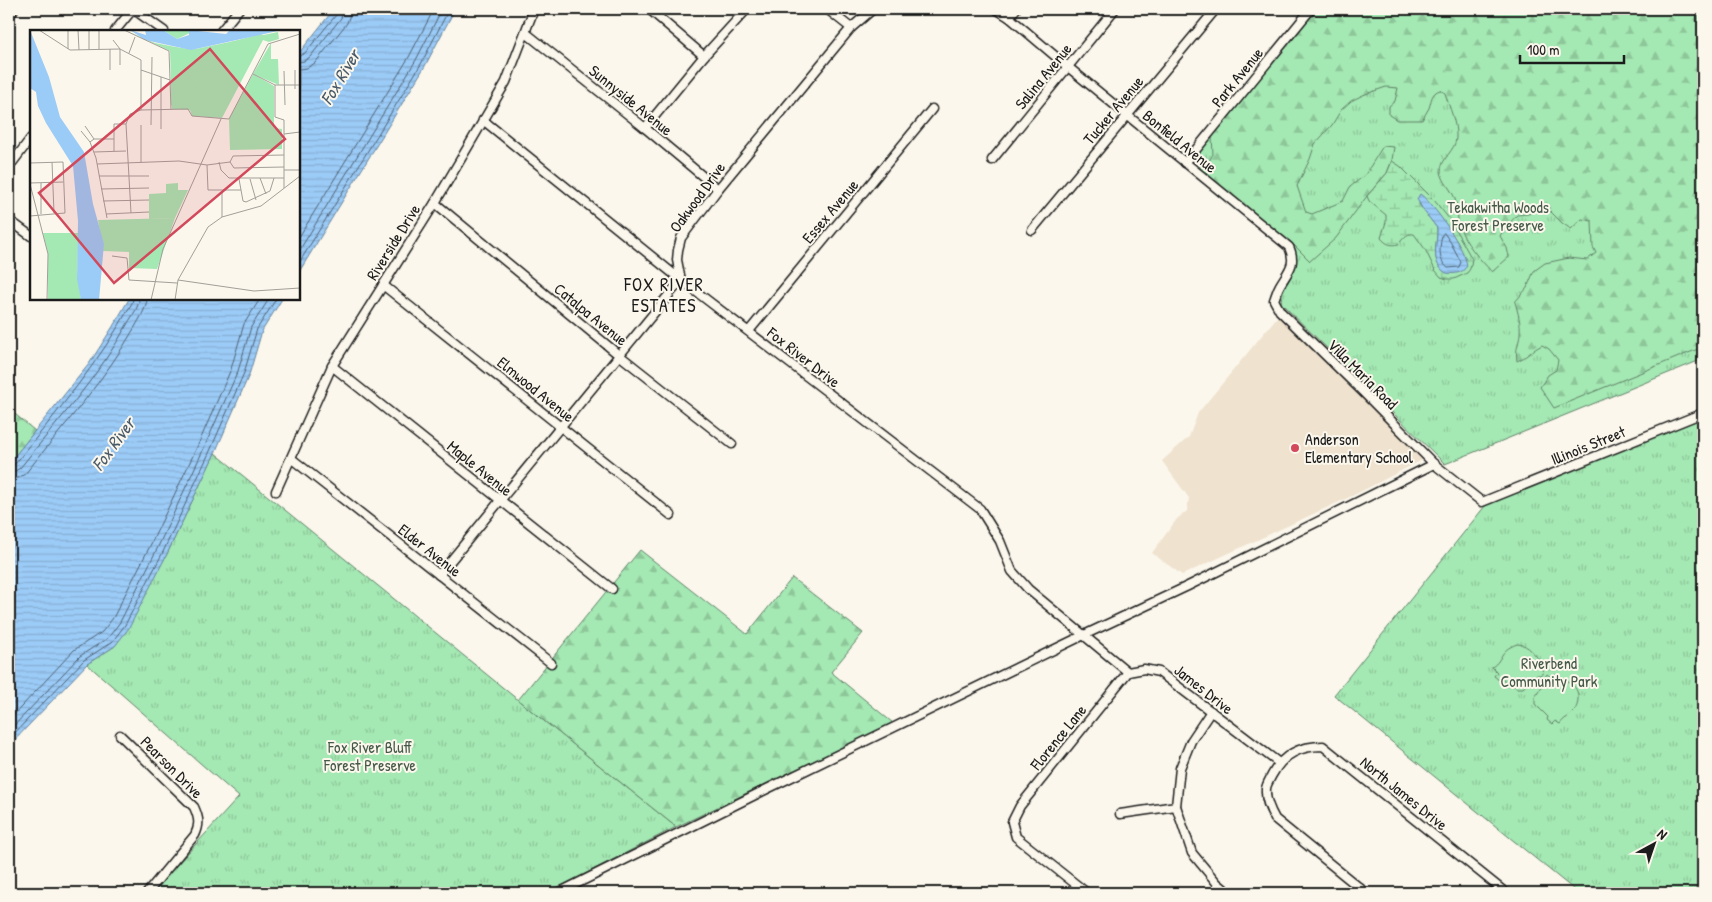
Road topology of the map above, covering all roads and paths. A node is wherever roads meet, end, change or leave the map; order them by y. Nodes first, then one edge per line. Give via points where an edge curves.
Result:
1 (14, 9) edge
2 (133, 9) edge
3 (239, 9) edge
4 (534, 9) edge
5 (649, 9) edge
6 (747, 9) edge
7 (827, 9) edge
8 (873, 9) edge
9 (996, 9) edge
10 (1016, 9) edge
11 (1115, 9) edge
12 (1216, 9) edge
13 (1311, 9) edge
14 (9, 16) edge
15 (1009, 17) junction
16 (851, 28) junction
17 (116, 30) edge
18 (163, 30) edge
19 (222, 30) edge
20 (526, 33) junction
21 (704, 56) junction
22 (1068, 67) junction
23 (932, 109) dead end
24 (1127, 116) junction
25 (483, 120) junction
26 (645, 128) junction
27 (30, 139) edge
28 (992, 160) dead end
29 (1185, 163) junction
30 (9, 167) edge
31 (718, 189) junction
32 (435, 203) junction
33 (9, 220) edge
34 (1032, 230) dead end
35 (30, 235) edge
36 (682, 280) junction
37 (383, 285) junction
38 (1274, 300) joint
39 (749, 331) junction
40 (619, 355) junction
41 (332, 366) junction
42 (1703, 413) edge
43 (560, 426) junction
44 (732, 444) dead end
45 (292, 459) junction
46 (1434, 464) junction
47 (276, 491) dead end
48 (500, 502) junction
49 (1482, 502) joint
50 (671, 515) dead end
51 (439, 575) junction
52 (612, 589) dead end
53 (1084, 635) junction
54 (551, 663) dead end
55 (1128, 672) junction
56 (1211, 711) junction
57 (120, 734) dead end
58 (1278, 763) junction
59 (1176, 806) junction
60 (1120, 814) dead end
61 (147, 893) edge
62 (558, 893) edge
63 (1086, 893) edge
64 (1229, 893) edge
65 (1366, 893) edge
66 (1506, 893) edge

1 - 14 street
2 - 17 street
2 - 18 street
3 - 19 street
4 - 20 street, Riverside Drive
5 - 21 street
6 - 21 street
7 - 16 street
8 - 16 street, Oakwood Drive
9 - 15 street
10 - 15 street
11 - 22 street, Salina Avenue
12 - 24 street, Tucker Avenue
13 - 29 street, Park Avenue
15 - 22 street, Bonfield Avenue
16 - 31 street, Oakwood Drive
20 - 25 street, Riverside Drive via 506,82
20 - 26 street, Sunnyside Avenue
21 - 26 street
22 - 24 street, Bonfield Avenue
22 - 28 street, Salina Avenue
23 - 39 street, Essex Avenue
24 - 29 street, Bonfield Avenue
24 - 34 street, Tucker Avenue
25 - 32 street, Riverside Drive
25 - 36 street, Fox River Drive
26 - 31 street, Sunnyside Avenue
27 - 30 street
29 - 38 street, Bonfield Avenue via 1289,247 1293,255 1292,264
31 - 36 street, Oakwood Drive via 681,238 677,260
32 - 37 street, Riverside Drive
32 - 40 street, Catalpa Avenue
33 - 35 street
36 - 39 street, Fox River Drive
36 - 40 street
37 - 41 street, Riverside Drive
37 - 43 street, Elmwood Avenue
38 - 46 street, Villa Maria Road via 1280,311
39 - 53 street, Fox River Drive via 980,509 1000,540 1012,571 1028,589
40 - 43 street
40 - 44 street, Catalpa Avenue
41 - 45 street, Riverside Drive
41 - 48 street, Maple Avenue
42 - 49 street, Illinois Street
43 - 48 street
43 - 50 street, Elmwood Avenue
45 - 47 street, Riverside Drive
45 - 51 street, Elder Avenue
46 - 49 street, Villa Maria Road
46 - 53 street
48 - 51 street
48 - 52 street, Maple Avenue
51 - 54 street, Elder Avenue
53 - 55 street
53 - 62 street
55 - 56 street, James Drive via 1144,669 1159,672
55 - 63 street, Florence Lane via 1020,806 1012,822 1016,837
56 - 58 street, James Drive
56 - 59 street via 1191,741 1180,768
57 - 61 street, Pearson Drive via 194,807 199,818 195,835
58 - 65 street via 1266,788 1268,806 1275,819
58 - 66 street, North James Drive via 1296,750 1323,746
59 - 60 street
59 - 64 street via 1192,853

